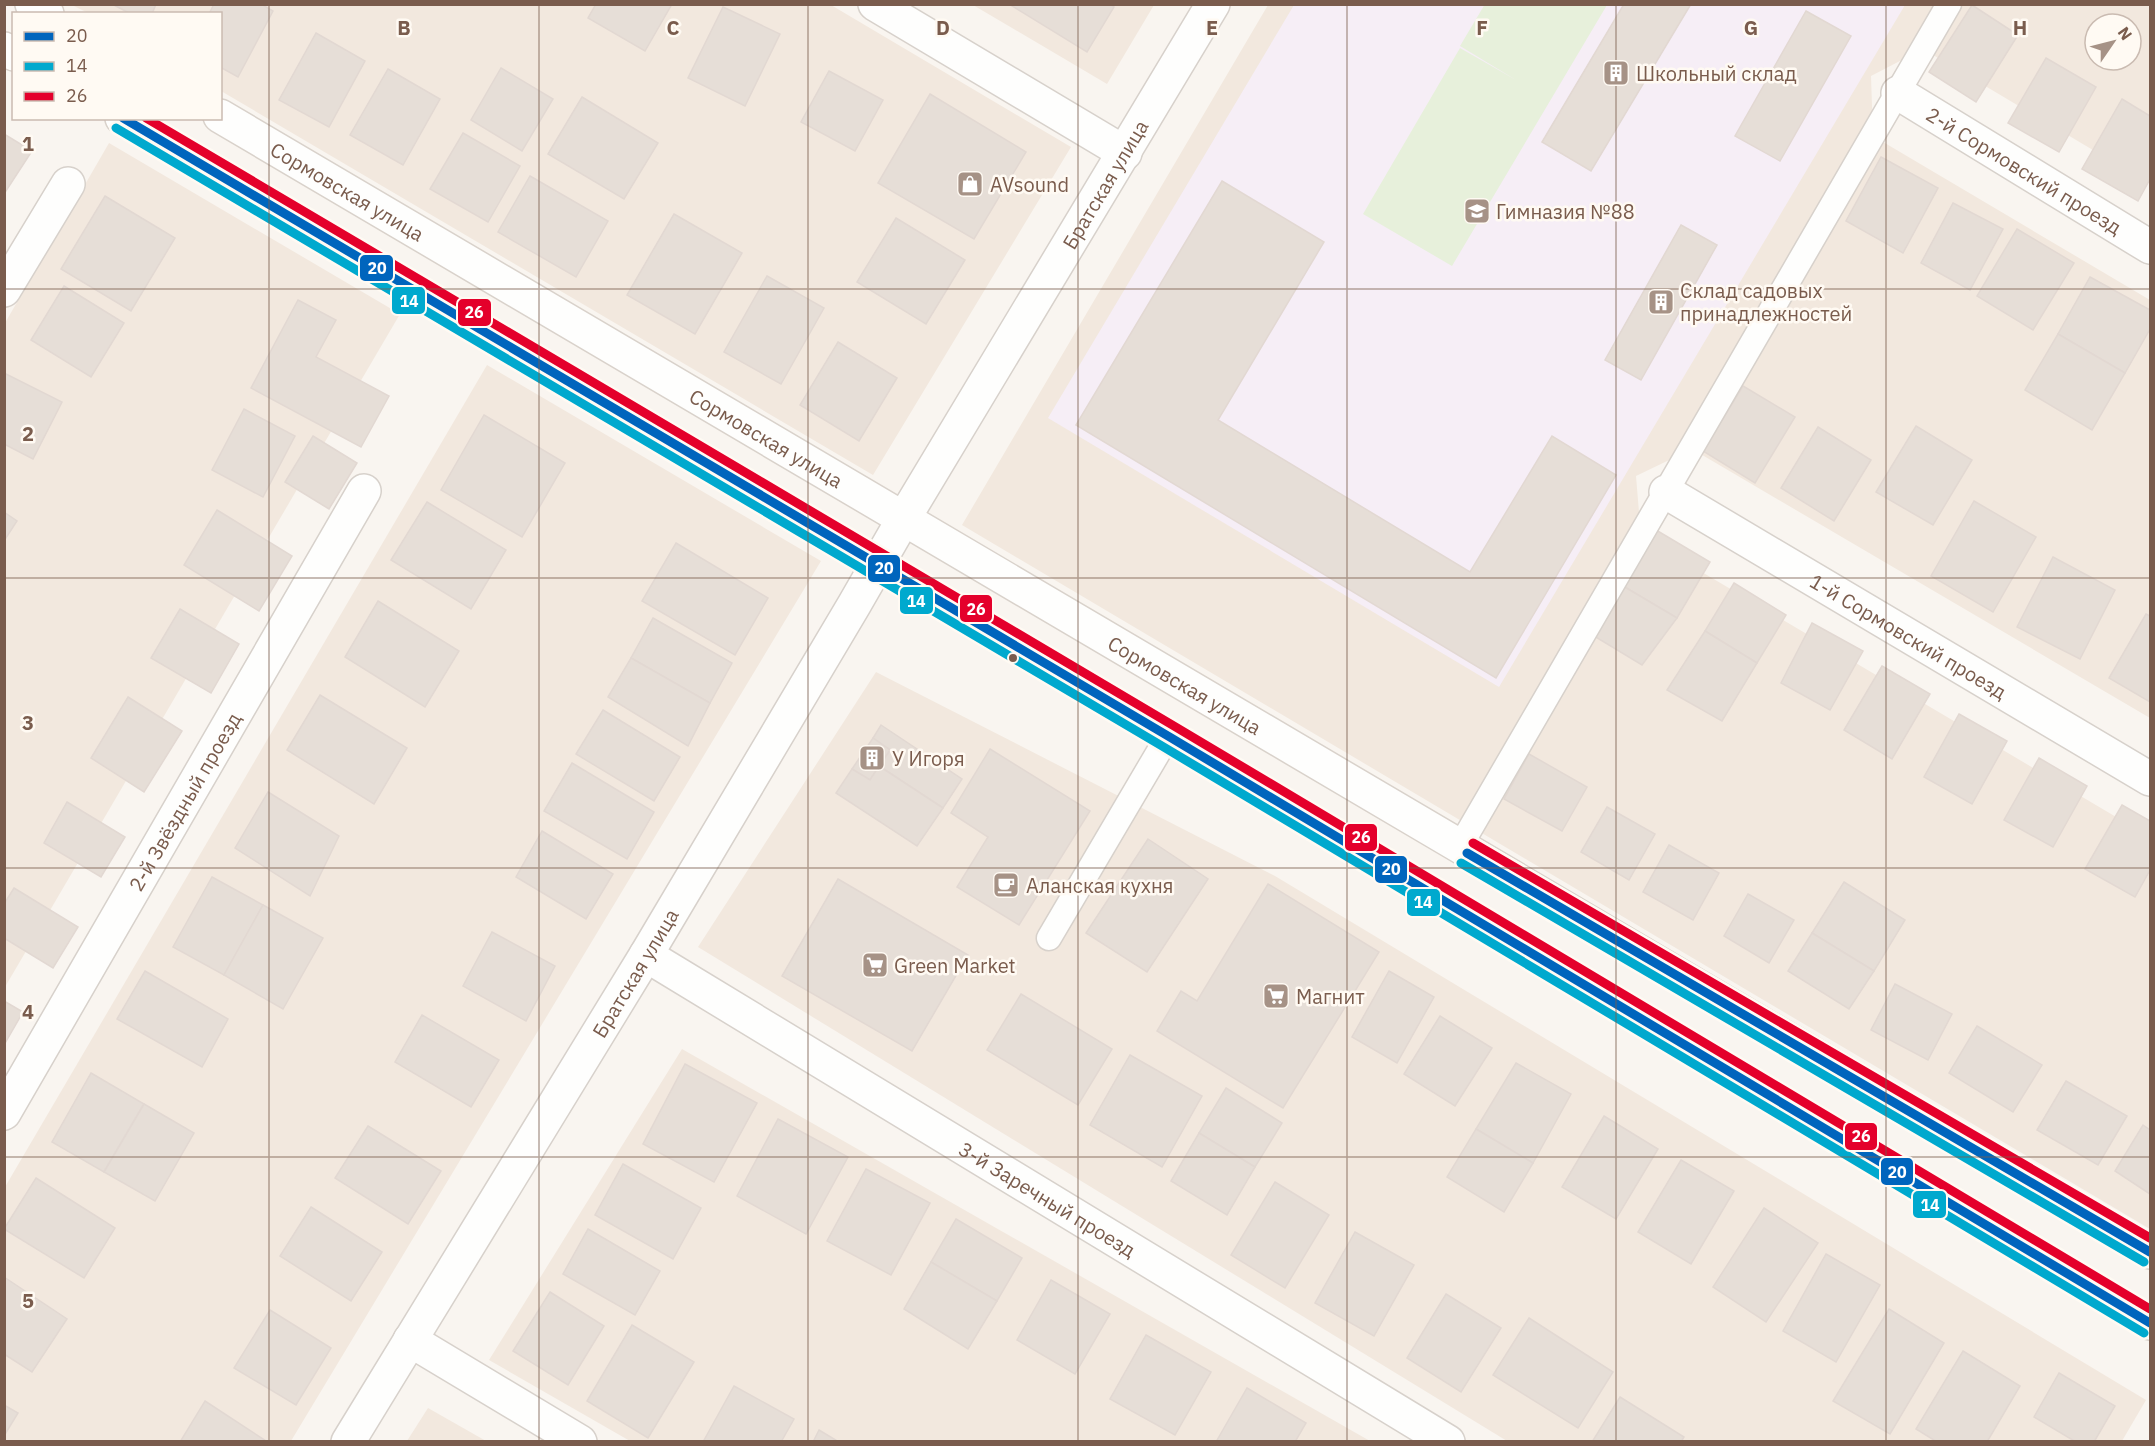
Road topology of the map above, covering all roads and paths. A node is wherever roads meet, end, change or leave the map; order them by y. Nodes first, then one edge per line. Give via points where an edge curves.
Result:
1 (874, 4) edge
2 (1213, 4) edge
3 (1949, 4) edge
4 (1898, 93) junction
5 (222, 117) edge
6 (125, 120) edge
7 (1125, 153) junction
8 (68, 184) dead end
9 (2151, 247) edge
10 (4, 290) edge
11 (364, 491) dead end
12 (1666, 492) junction
13 (904, 518) junction
14 (878, 564) junction
15 (1168, 736) junction
16 (2151, 779) edge
17 (1459, 848) junction
18 (1049, 938) dead end
19 (646, 955) junction
20 (4, 1113) edge
21 (2151, 1252) edge
22 (2151, 1323) edge
23 (410, 1340) junction
24 (348, 1442) edge
25 (580, 1442) edge
26 (1448, 1442) edge

1 - 7 street
2 - 7 street, Братская улица
3 - 4 lane
4 - 9 street, 2-й Сормовский проезд
4 - 12 lane
5 - 13 street, Сормовская улица
6 - 14 street
7 - 13 street, Братская улица
8 - 10 street
11 - 20 street, 2-й Звёздный проезд
12 - 16 street, 1-й Сормовский проезд
12 - 17 lane
13 - 14 street, Братская улица
13 - 17 street, Сормовская улица
14 - 15 street
14 - 19 street, Братская улица
15 - 18 lane
15 - 22 street
17 - 21 street, Сормовская улица
19 - 23 street, Братская улица
19 - 26 street, 3-й Заречный проезд
23 - 24 street, Братская улица
23 - 25 street

